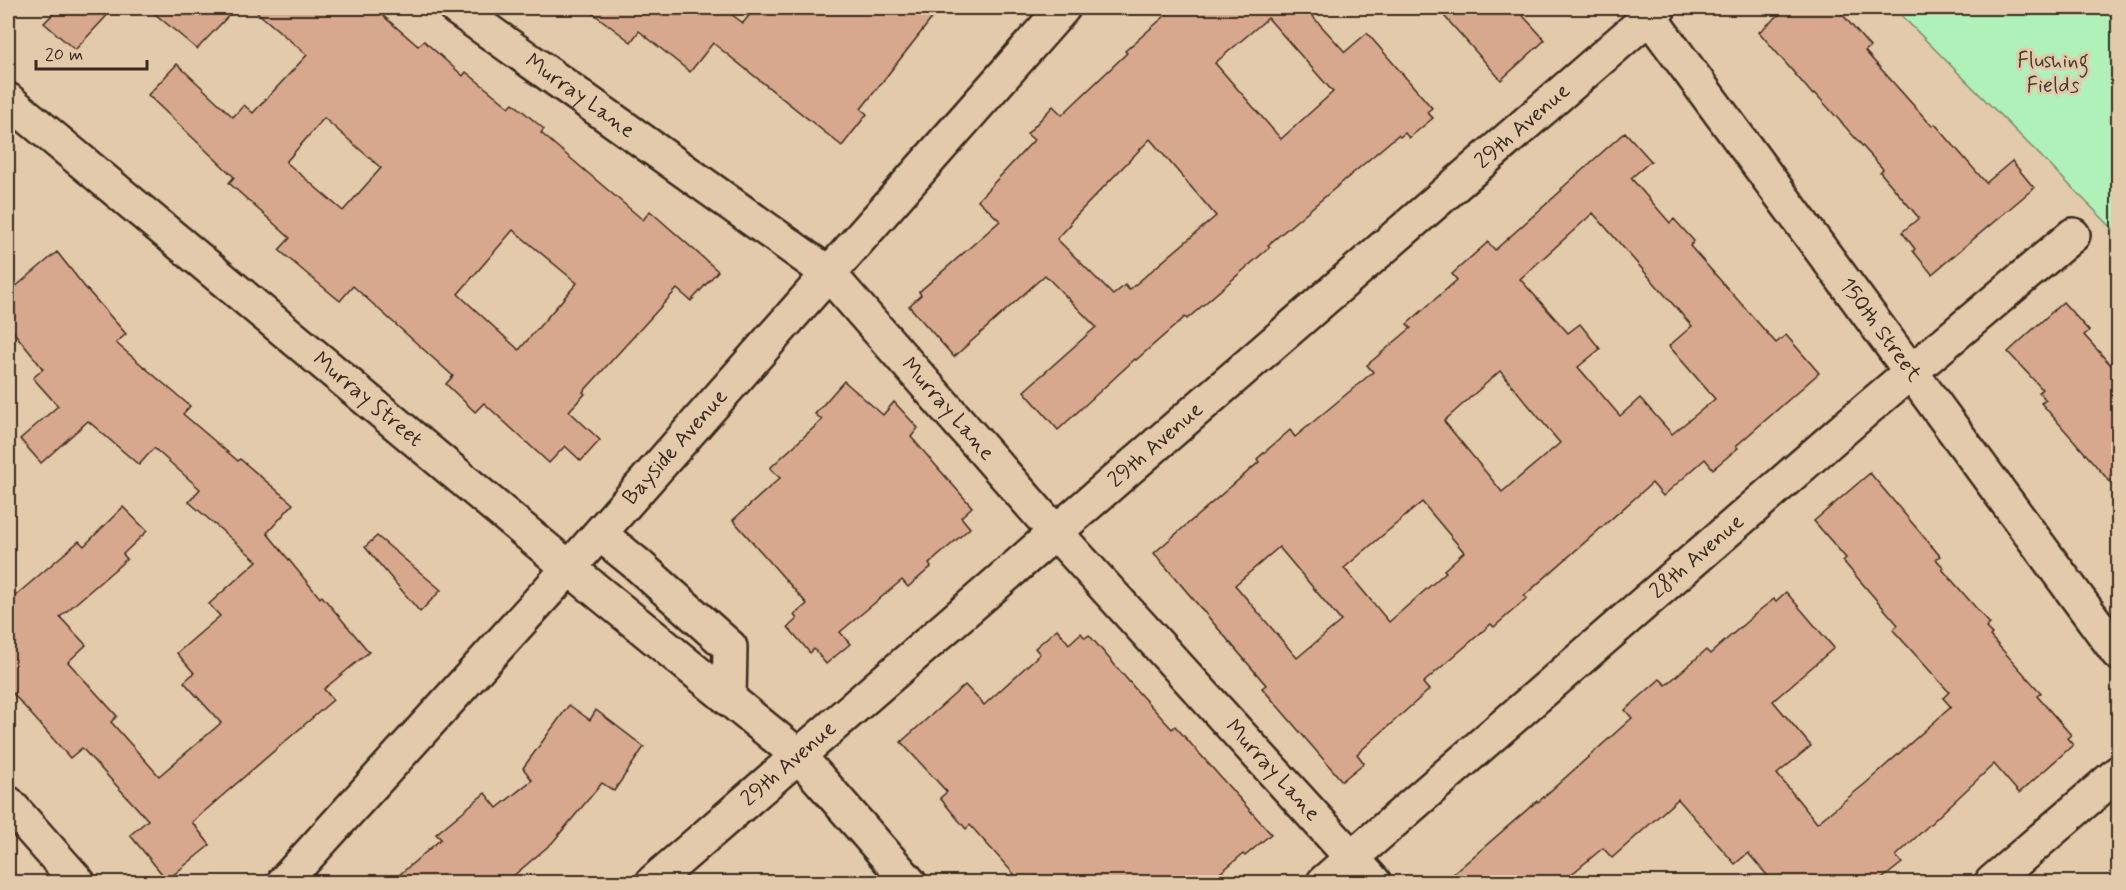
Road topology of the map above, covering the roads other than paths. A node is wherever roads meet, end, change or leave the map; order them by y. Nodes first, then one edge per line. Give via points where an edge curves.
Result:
1 (456, 8) edge
2 (1063, 8) edge
3 (1651, 10) edge
4 (8, 100) edge
5 (2073, 235) dead end
6 (828, 273) junction
7 (1911, 372) junction
8 (1056, 533) junction
9 (600, 534) junction
10 (569, 568) junction
11 (2118, 654) edge
12 (729, 699) junction
13 (799, 756) junction
14 (2118, 773) edge
15 (8, 803) edge
16 (1352, 858) junction
17 (78, 882) edge
18 (284, 882) edge
19 (653, 882) edge
20 (909, 882) edge
21 (1324, 882) edge
22 (1374, 882) edge
23 (1992, 882) edge

1 - 6 street, Murray Lane
2 - 6 street, Bayside Avenue
3 - 7 street, 150th Street
3 - 8 street, 29th Avenue
4 - 10 street, Murray Street
5 - 7 street, 28th Avenue
6 - 8 street, Murray Lane
6 - 9 street, Bayside Avenue
7 - 11 street, 150th Street
7 - 16 street, 28th Avenue
8 - 13 street, 29th Avenue
8 - 16 street, Murray Lane
9 - 10 street, Bayside Avenue
9 - 12 street via 730,647
10 - 12 street, Murray Street
10 - 18 street, Bayside Avenue
12 - 13 street, Murray Street
13 - 19 street, 29th Avenue
13 - 20 street, Murray Street
14 - 23 street
15 - 17 street
16 - 21 street, 28th Avenue
16 - 22 street, Murray Lane

